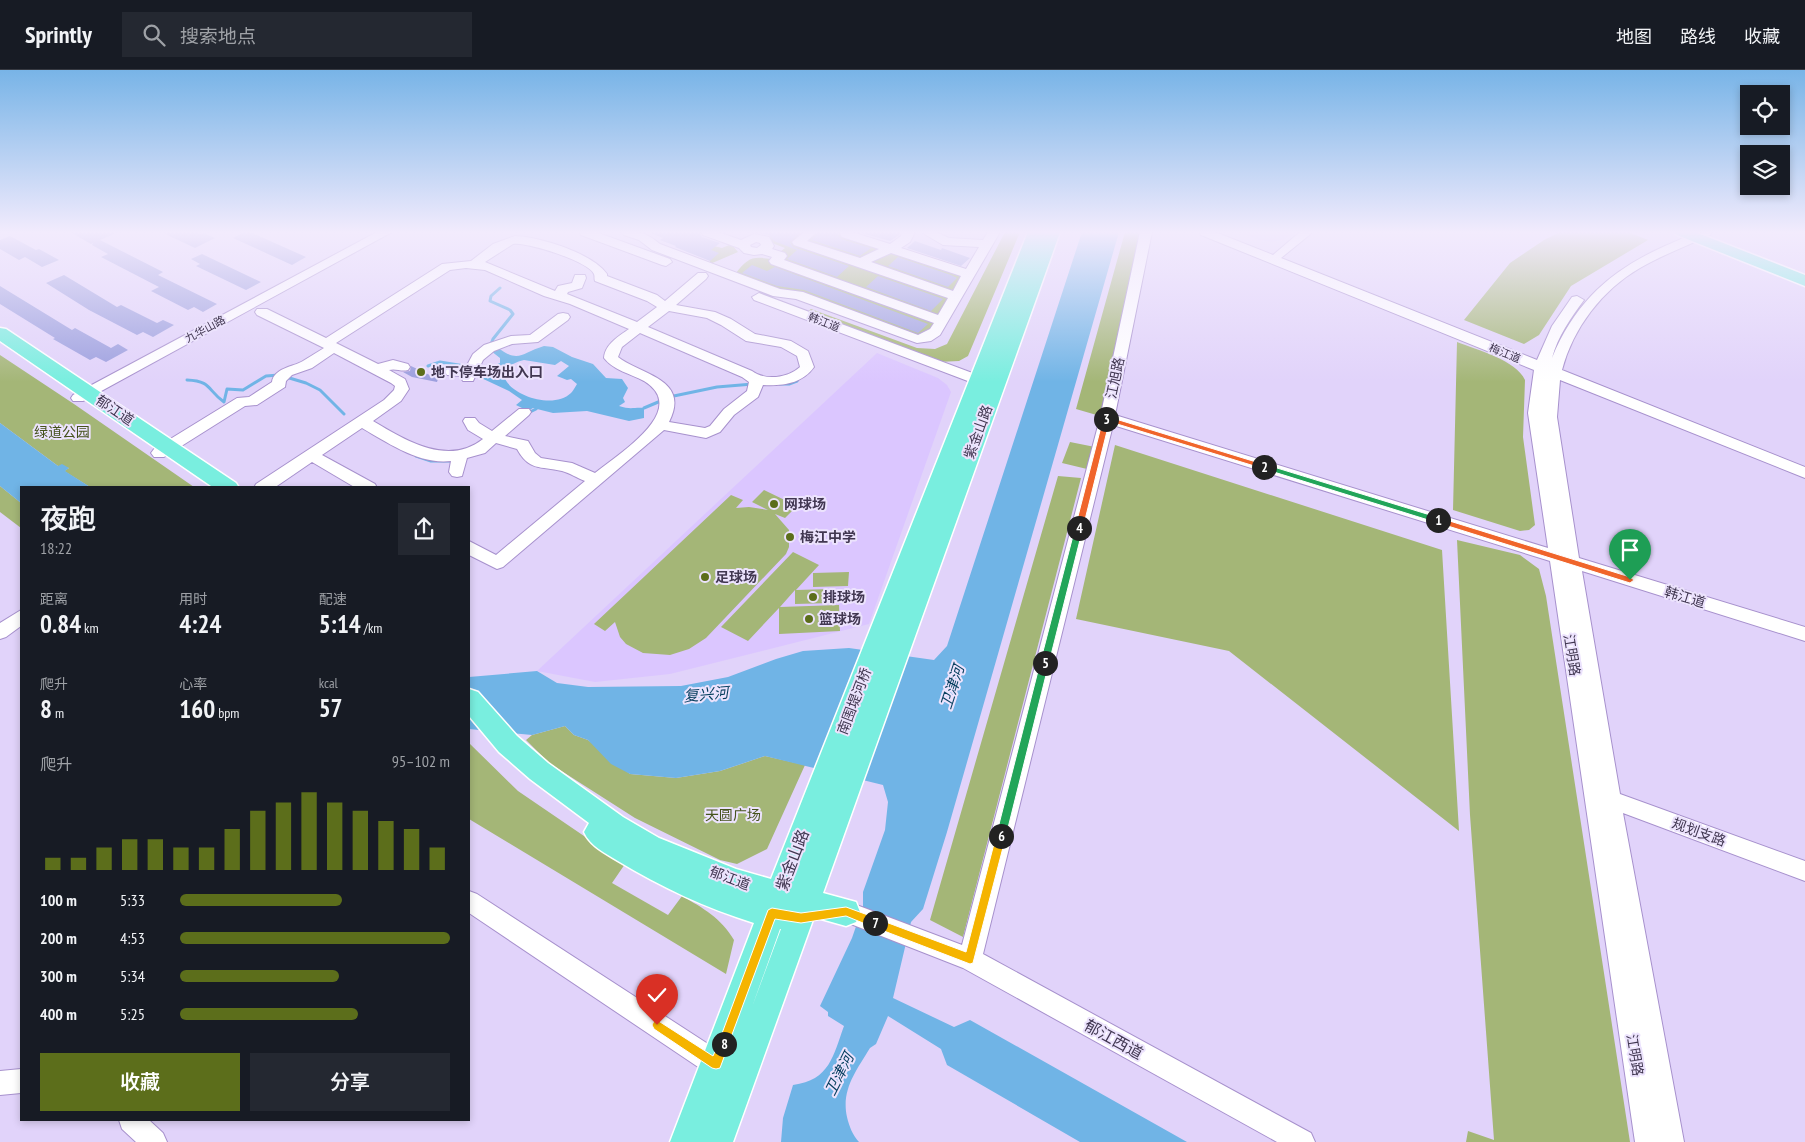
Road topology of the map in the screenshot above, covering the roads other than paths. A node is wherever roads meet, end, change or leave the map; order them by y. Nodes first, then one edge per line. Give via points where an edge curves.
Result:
1 (281, 282) edge
2 (291, 282) edge
3 (425, 282) edge
4 (524, 282) edge
5 (577, 282) edge
6 (610, 282) edge
7 (701, 282) edge
8 (729, 282) edge
9 (737, 282) edge
10 (834, 282) edge
11 (845, 282) edge
12 (914, 282) edge
13 (966, 282) edge
14 (1016, 282) edge
15 (1032, 282) edge
16 (1136, 282) edge
17 (1333, 282) edge
18 (1345, 282) edge
19 (1613, 282) edge
20 (845, 286) junction
21 (559, 296) junction
22 (956, 297) junction
23 (666, 307) junction
24 (832, 308) junction
25 (262, 312) dead end
26 (563, 317) dead end
27 (941, 321) junction
28 (638, 328) junction
29 (0, 333) edge
30 (0, 344) edge
31 (329, 346) junction
32 (1549, 366) junction
33 (403, 367) dead end
34 (376, 369) junction
35 (452, 372) dead end
36 (978, 380) junction
37 (756, 383) junction
38 (79, 393) junction
39 (524, 412) dead end
40 (1107, 418) junction
41 (362, 421) junction
42 (470, 421) dead end
43 (661, 425) junction
44 (497, 438) junction
45 (164, 450) junction
46 (311, 455) junction
47 (1805, 463) edge
48 (1805, 473) edge
49 (597, 480) junction
50 (208, 486) edge
51 (226, 486) edge
52 (265, 486) edge
53 (366, 486) edge
54 (470, 548) edge
55 (1565, 560) junction
56 (20, 618) edge
57 (894, 630) junction
58 (0, 632) edge
59 (1805, 634) edge
60 (470, 700) edge
61 (470, 721) edge
62 (533, 776) junction
63 (838, 778) joint
64 (1602, 797) junction
65 (1805, 871) edge
66 (470, 902) edge
67 (789, 907) junction
68 (852, 914) joint
69 (970, 959) junction
70 (716, 1064) junction
71 (20, 1081) edge
72 (0, 1083) edge
73 (132, 1121) edge
74 (154, 1142) edge
75 (686, 1142) edge
76 (717, 1142) edge
77 (1302, 1142) edge
78 (1648, 1142) edge
79 (1671, 1142) edge

1 - 38 street, 九华山路
2 - 38 street, 九华山路
3 - 31 street
4 - 21 street
5 - 21 street
6 - 23 street
7 - 23 street
8 - 36 street, 韩江道
9 - 24 street via 798,295
10 - 20 street
11 - 20 street
12 - 22 street
13 - 22 street
14 - 36 main road, 紫金山路
15 - 57 main road, 紫金山路
16 - 40 street, 江旭路
17 - 32 street, 梅江道
18 - 32 street, 梅江道
19 - 32 street, 江明路 via 1592,299
20 - 24 street via 848,292
20 - 27 street
21 - 28 street
22 - 27 street
23 - 28 street
23 - 37 street via 710,315 751,338 786,344 803,354 807,367 795,377
24 - 27 street via 917,339 935,332
25 - 31 street
26 - 35 street via 533,339 522,337 482,353 471,371
28 - 37 street via 747,374
28 - 43 street via 617,344 612,350 612,358 658,384 666,398 667,410
29 - 38 main road, 郁江道
30 - 38 main road, 郁江道
31 - 34 street
31 - 45 street via 307,365 284,375 280,384 252,402 242,401
32 - 47 street, 梅江道
32 - 48 street, 梅江道
32 - 55 street, 江明路 via 1552,441
33 - 34 street via 393,364
34 - 41 street via 402,383 403,391
36 - 57 main road, 紫金山路
37 - 43 street via 753,394 734,408 715,429 706,433
38 - 45 main road, 郁江道
39 - 44 street
40 - 55 street, 韩江道
40 - 69 street, 江旭路
41 - 44 street via 401,444 458,464
41 - 46 street
42 - 44 street via 475,429
43 - 49 street
44 - 49 street via 523,445 537,462 567,467
45 - 50 main road, 郁江道
45 - 51 main road, 郁江道
46 - 52 street
46 - 53 street
49 - 54 street via 496,563
55 - 59 street, 韩江道
55 - 64 street, 江明路
56 - 58 street
57 - 63 main road, 南围堤河桥
60 - 62 main road, 郁江道
61 - 62 main road, 郁江道 via 494,749
62 - 67 main road, 郁江道 via 595,830 658,871 725,900
63 - 67 main road, 紫金山路
64 - 65 street, 规划支路
64 - 78 street, 江明路
64 - 79 street, 江明路
66 - 70 street
67 - 68 main road, 郁江道
67 - 70 main road, 紫金山路
67 - 76 main road, 紫金山路
68 - 69 street, 郁江西道
69 - 77 street, 郁江西道
70 - 75 main road, 紫金山路
71 - 72 street
73 - 74 street

